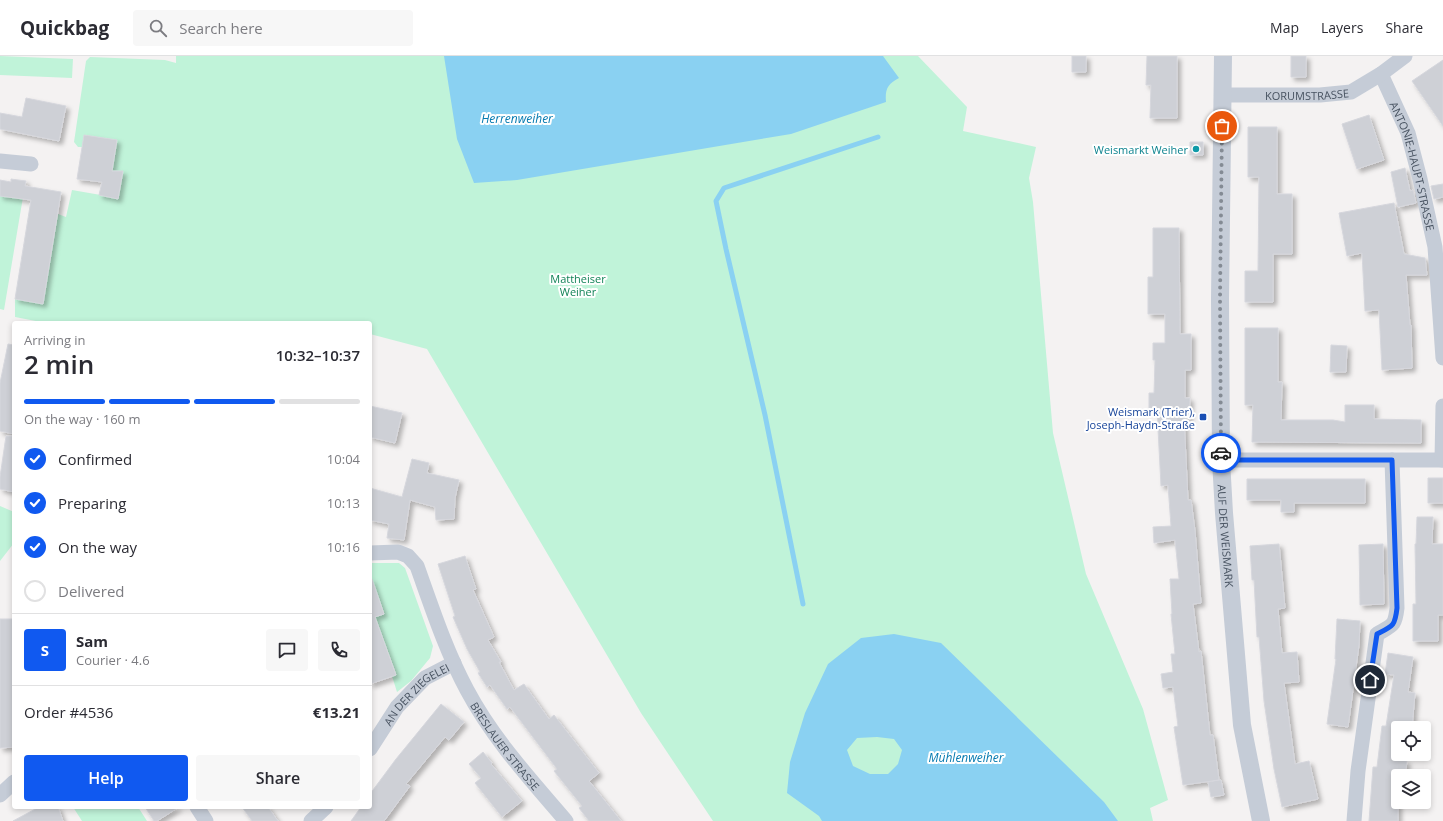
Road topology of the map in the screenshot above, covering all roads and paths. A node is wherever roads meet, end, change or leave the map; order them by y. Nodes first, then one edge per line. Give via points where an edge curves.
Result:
1 (1223, 56) edge
2 (1404, 56) edge
3 (1381, 74) junction
4 (1222, 95) junction
5 (0, 162) edge
6 (31, 164) dead end
7 (1443, 358) edge
8 (1443, 406) edge
9 (1221, 460) junction
10 (1392, 460) junction
11 (1442, 460) edge
12 (372, 552) edge
13 (454, 663) junction
14 (372, 746) edge
15 (12, 784) edge
16 (0, 795) edge
17 (199, 809) edge
18 (324, 809) edge
19 (206, 821) edge
20 (311, 821) edge
21 (566, 821) edge
22 (1261, 821) edge
23 (1354, 821) edge

1 - 4 street, AUF DER WEISMARK
2 - 3 street, KORUMSTRASSE
3 - 4 street, KORUMSTRASSE via 1351,92 1320,95
3 - 7 street, ANTONIE-HAUPT-STRASSE via 1408,133 1435,247
4 - 9 street, AUF DER WEISMARK
5 - 6 street
8 - 11 street
9 - 10 street
9 - 22 street, AUF DER WEISMARK via 1242,725
10 - 11 street
10 - 23 street via 1397,608 1395,621 1389,628 1377,634 1358,771
12 - 13 street, BRESLAUER STRASSE via 398,552 408,556 417,566
13 - 14 street, AN DER ZIEGELEI via 425,678 397,706
13 - 21 street, BRESLAUER STRASSE via 467,692 497,738
15 - 16 street
17 - 19 street
18 - 20 street

